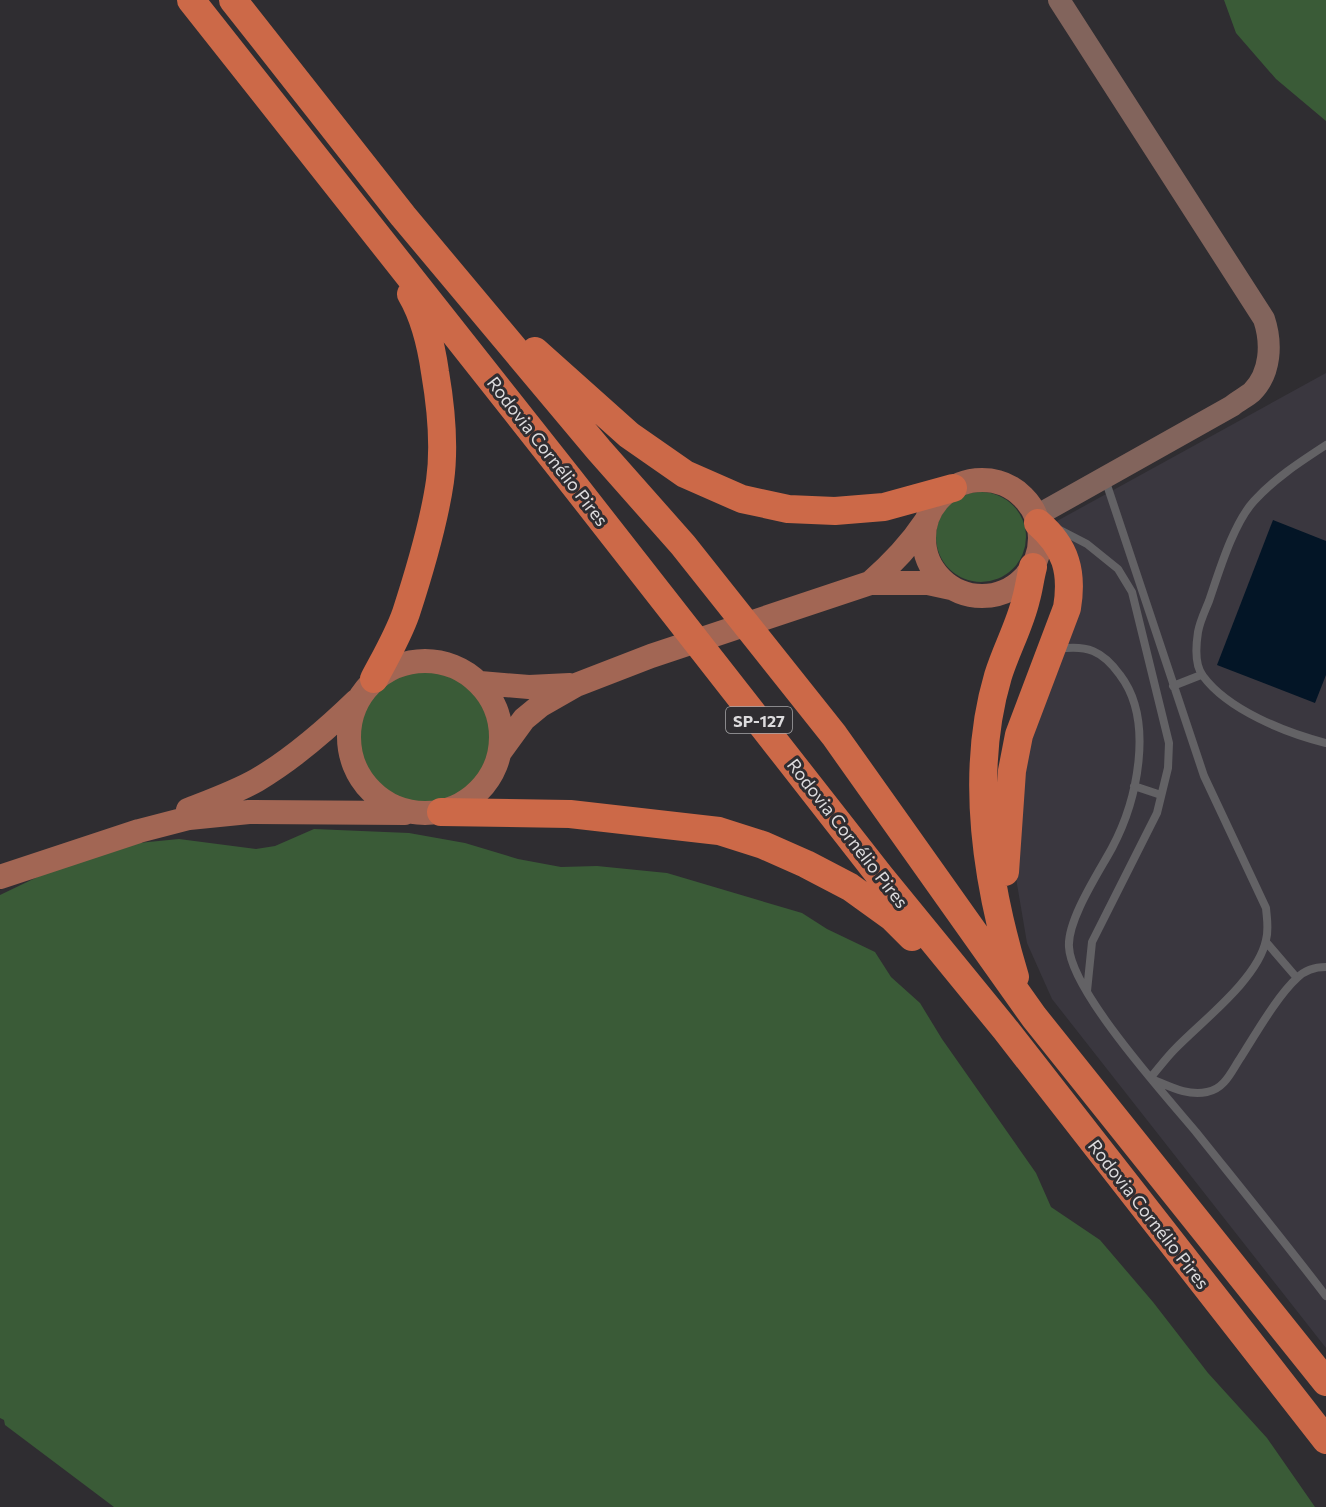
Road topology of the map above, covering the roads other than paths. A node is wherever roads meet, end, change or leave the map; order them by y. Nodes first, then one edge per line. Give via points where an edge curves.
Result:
1 (191, 0) edge
2 (232, 0) edge
3 (1059, 0) edge
4 (367, 223) junction
5 (456, 280) junction
6 (1326, 445) edge
7 (1105, 477) junction
8 (953, 488) junction
9 (928, 519) junction
10 (1037, 519) junction
11 (1032, 567) junction
12 (870, 583) junction
13 (951, 588) junction
14 (1141, 588) junction
15 (1131, 592) junction
16 (1051, 649) junction
17 (1201, 675) junction
18 (480, 683) junction
19 (576, 685) junction
20 (1173, 686) junction
21 (367, 688) junction
22 (1326, 743) edge
23 (500, 752) junction
24 (1134, 786) junction
25 (1161, 795) junction
26 (430, 812) junction
27 (139, 831) junction
28 (0, 877) edge
29 (1266, 942) junction
30 (1005, 943) junction
31 (1326, 967) edge
32 (1297, 978) junction
33 (1087, 992) junction
34 (1034, 1017) junction
35 (1005, 1029) junction
36 (1152, 1078) junction
37 (1326, 1296) edge
38 (1326, 1383) edge
39 (1326, 1440) edge

1 - 4 highway, Rodovia Cornélio Pires / SP-127
2 - 5 highway, Rodovia Cornélio Pires / SP-127
3 - 7 street via 1264,319 1269,341 1264,373 1252,392
4 - 21 highway via 419,307 430,340 442,436 440,480 430,529 405,614
4 - 35 highway, Rodovia Cornélio Pires / SP-127 via 880,876
5 - 8 highway via 629,435 685,474 742,499 788,510 835,511 884,507
5 - 34 highway, Rodovia Cornélio Pires / SP-127 via 683,545 827,726
6 - 17 lane via 1281,474 1252,503 1234,534 1198,631 1196,654
7 - 10 street
7 - 14 lane
8 - 9 main road via 942,496
8 - 10 main road via 972,481 993,481 1012,488 1027,501
9 - 12 main road via 900,556
9 - 13 main road via 924,538 927,557 936,575
10 - 11 main road via 1039,552
10 - 15 lane via 1087,544 1118,569
10 - 16 highway via 1052,535 1065,559 1069,581 1067,608
11 - 13 main road via 1021,582 987,597
11 - 30 highway via 1026,600 998,676 986,728 982,793 992,879
12 - 13 main road via 928,583
12 - 19 main road
14 - 15 lane
14 - 20 lane
15 - 25 lane via 1169,743
16 - 24 lane via 1077,646 1096,651 1112,663 1123,679 1139,721 1139,764
16 - 30 highway via 1019,735 1012,771
17 - 20 lane
17 - 22 lane via 1229,701 1268,723
18 - 19 main road
18 - 21 main road via 462,669 440,661 416,660 394,666
18 - 23 main road via 494,703 501,727
19 - 23 main road via 524,719
20 - 29 lane via 1204,776 1266,908
21 - 26 main road via 350,721 349,747 357,772 373,793 394,807
21 - 27 main road via 326,730 255,781
23 - 26 main road via 479,791 462,804
24 - 25 lane
24 - 33 lane via 1113,845 1071,930 1070,958
25 - 33 lane via 1157,813 1092,942
26 - 27 main road via 249,812 189,818
26 - 35 highway via 570,814 719,831 763,845 850,887 893,918
27 - 28 main road
29 - 32 lane
29 - 36 lane via 1240,985 1174,1050
30 - 34 highway via 1017,982
31 - 32 lane via 1316,967
32 - 36 lane via 1221,1086 1194,1093
33 - 36 lane
34 - 38 highway, Rodovia Cornélio Pires / SP-127
35 - 39 highway, Rodovia Cornélio Pires / SP-127
36 - 37 lane

